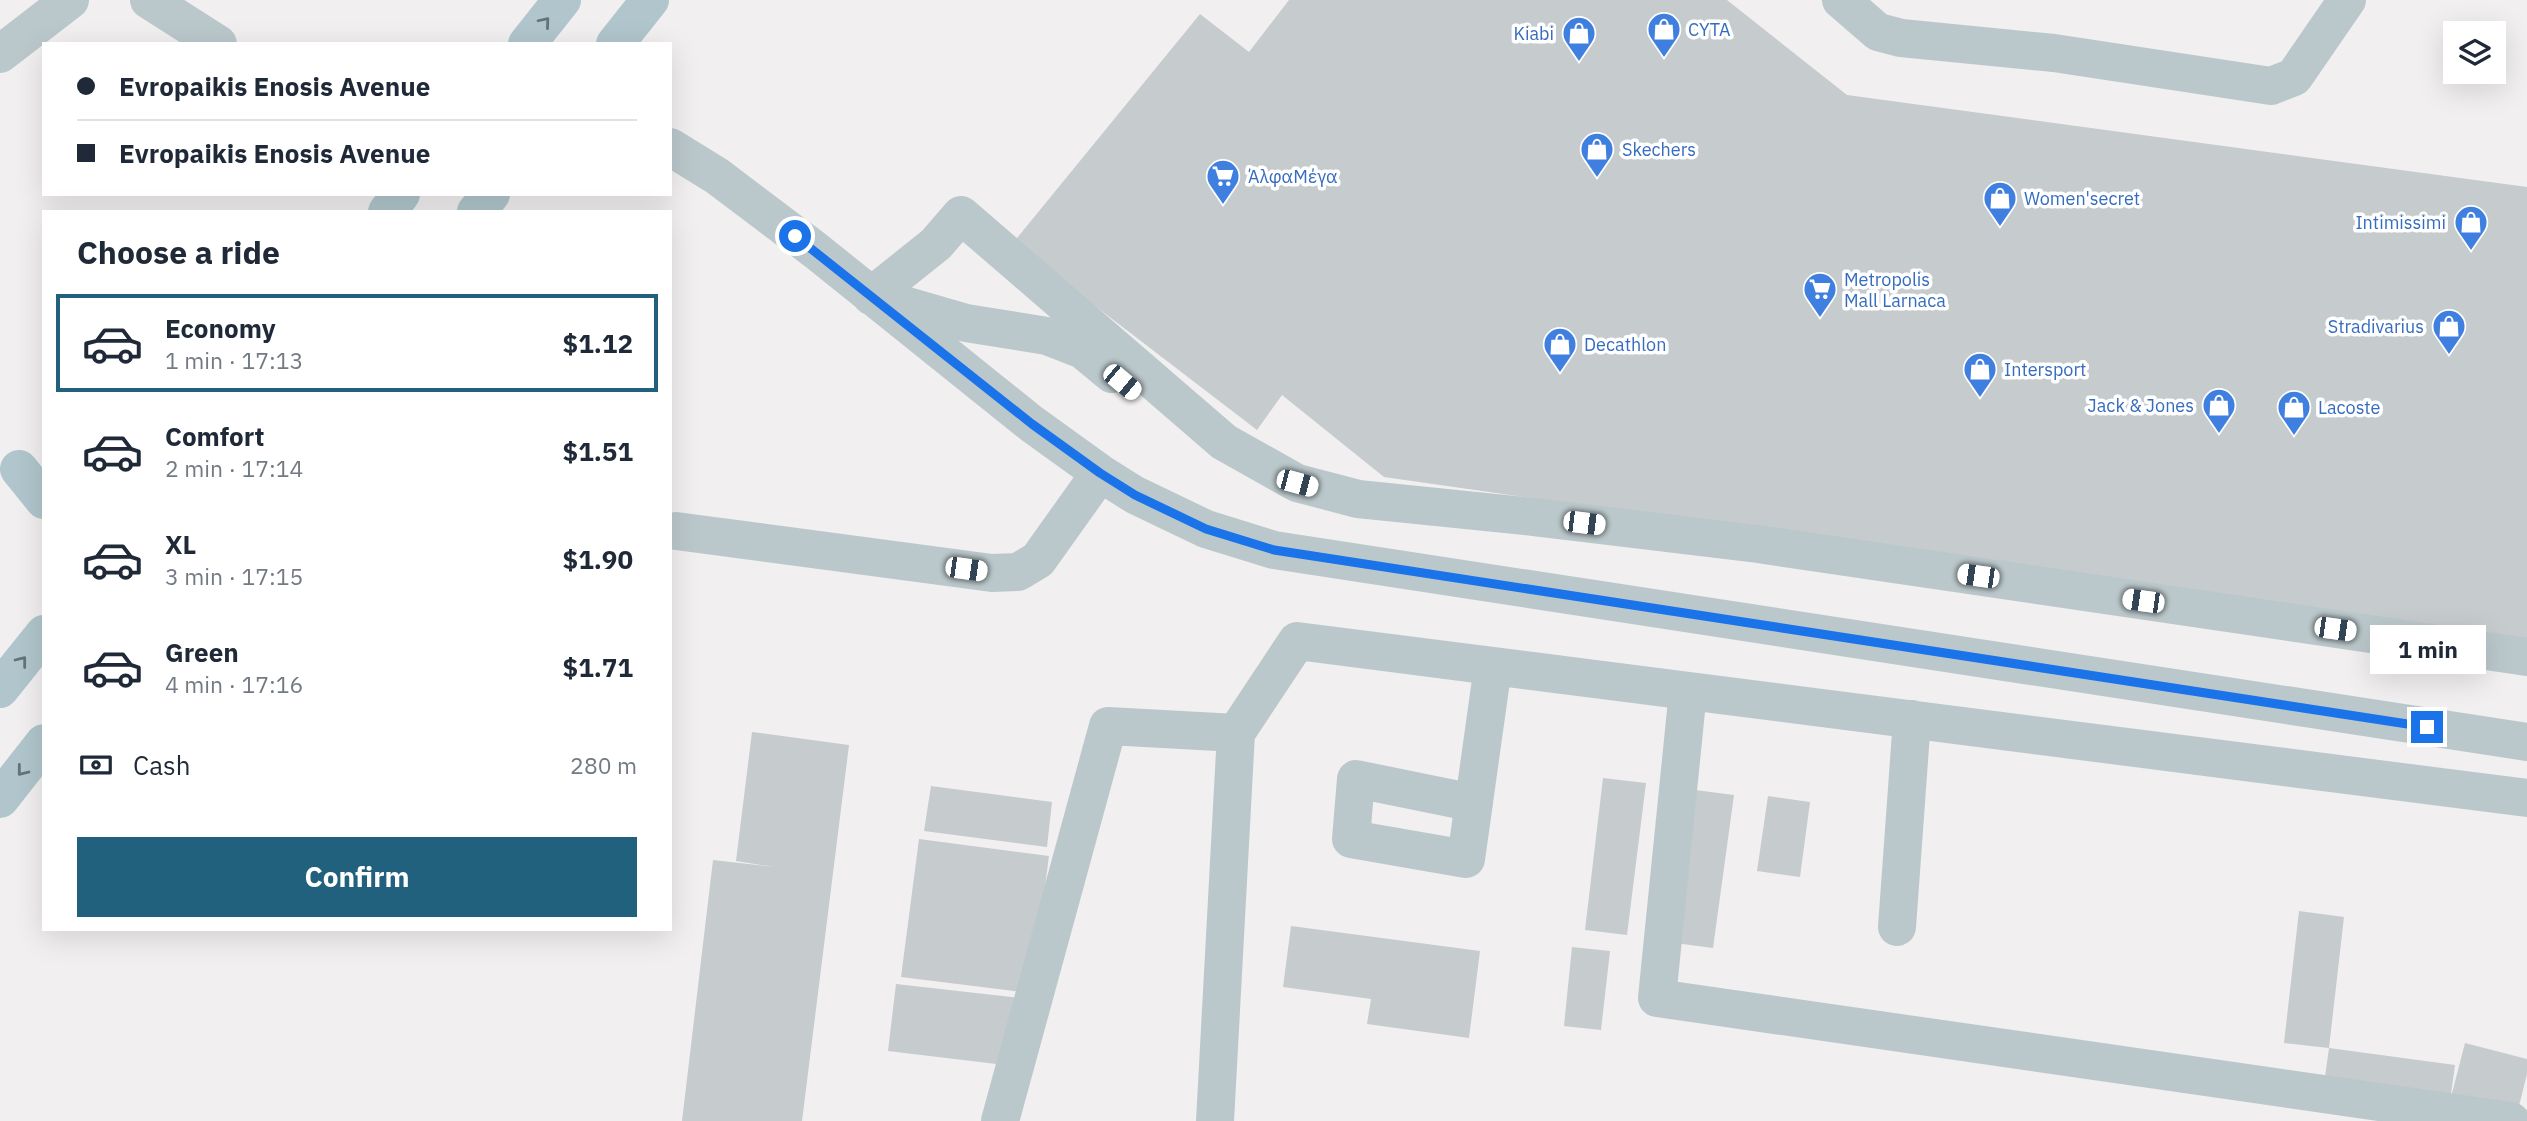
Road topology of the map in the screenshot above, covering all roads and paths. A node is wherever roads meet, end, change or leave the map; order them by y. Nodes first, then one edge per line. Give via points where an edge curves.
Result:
1 (71, 0) edge
2 (149, 0) edge
3 (562, 0) edge
4 (1841, 0) edge
5 (2347, 0) edge
6 (644, 18) edge
7 (215, 42) edge
8 (529, 42) edge
9 (617, 42) edge
10 (0, 54) edge
11 (672, 145) edge
12 (399, 196) edge
13 (489, 196) edge
14 (389, 210) edge
15 (478, 210) edge
16 (871, 296) junction
17 (1224, 442) junction
18 (21, 469) edge
19 (1100, 473) junction
20 (42, 497) edge
21 (677, 531) dead end
22 (42, 636) edge
23 (2527, 657) edge
24 (1493, 666) junction
25 (0, 689) edge
26 (1688, 691) junction
27 (1912, 719) junction
28 (1236, 733) junction
29 (2527, 739) edge
30 (42, 746) edge
31 (2527, 797) edge
32 (0, 799) edge
33 (1474, 803) dead end
34 (1897, 927) dead end
35 (1000, 1121) edge
36 (1215, 1121) edge
37 (2511, 1121) edge

1 - 10 street
2 - 7 street
8 -> 3 main road
4 - 5 street via 1878,32 1901,38 2054,53 2271,86 2294,77
6 - 9 main road
11 - 16 street
12 - 14 main road
13 - 15 main road
16 - 17 street via 966,323 1047,336 1083,350 1181,432 1201,441
16 - 17 street via 936,244 961,215
16 - 19 street
17 - 23 street via 1297,483 1358,499 1758,544
18 - 20 main road
19 - 21 street via 1038,560 1018,572 992,573
19 - 29 street via 1206,529 1274,550
25 -> 22 main road
24 - 26 street
24 - 28 street via 1297,641
24 - 33 street
26 - 27 street
26 - 37 street via 1657,998
27 - 31 street
27 - 34 street
28 - 35 street via 1108,726
28 - 36 street
30 -> 32 main road

